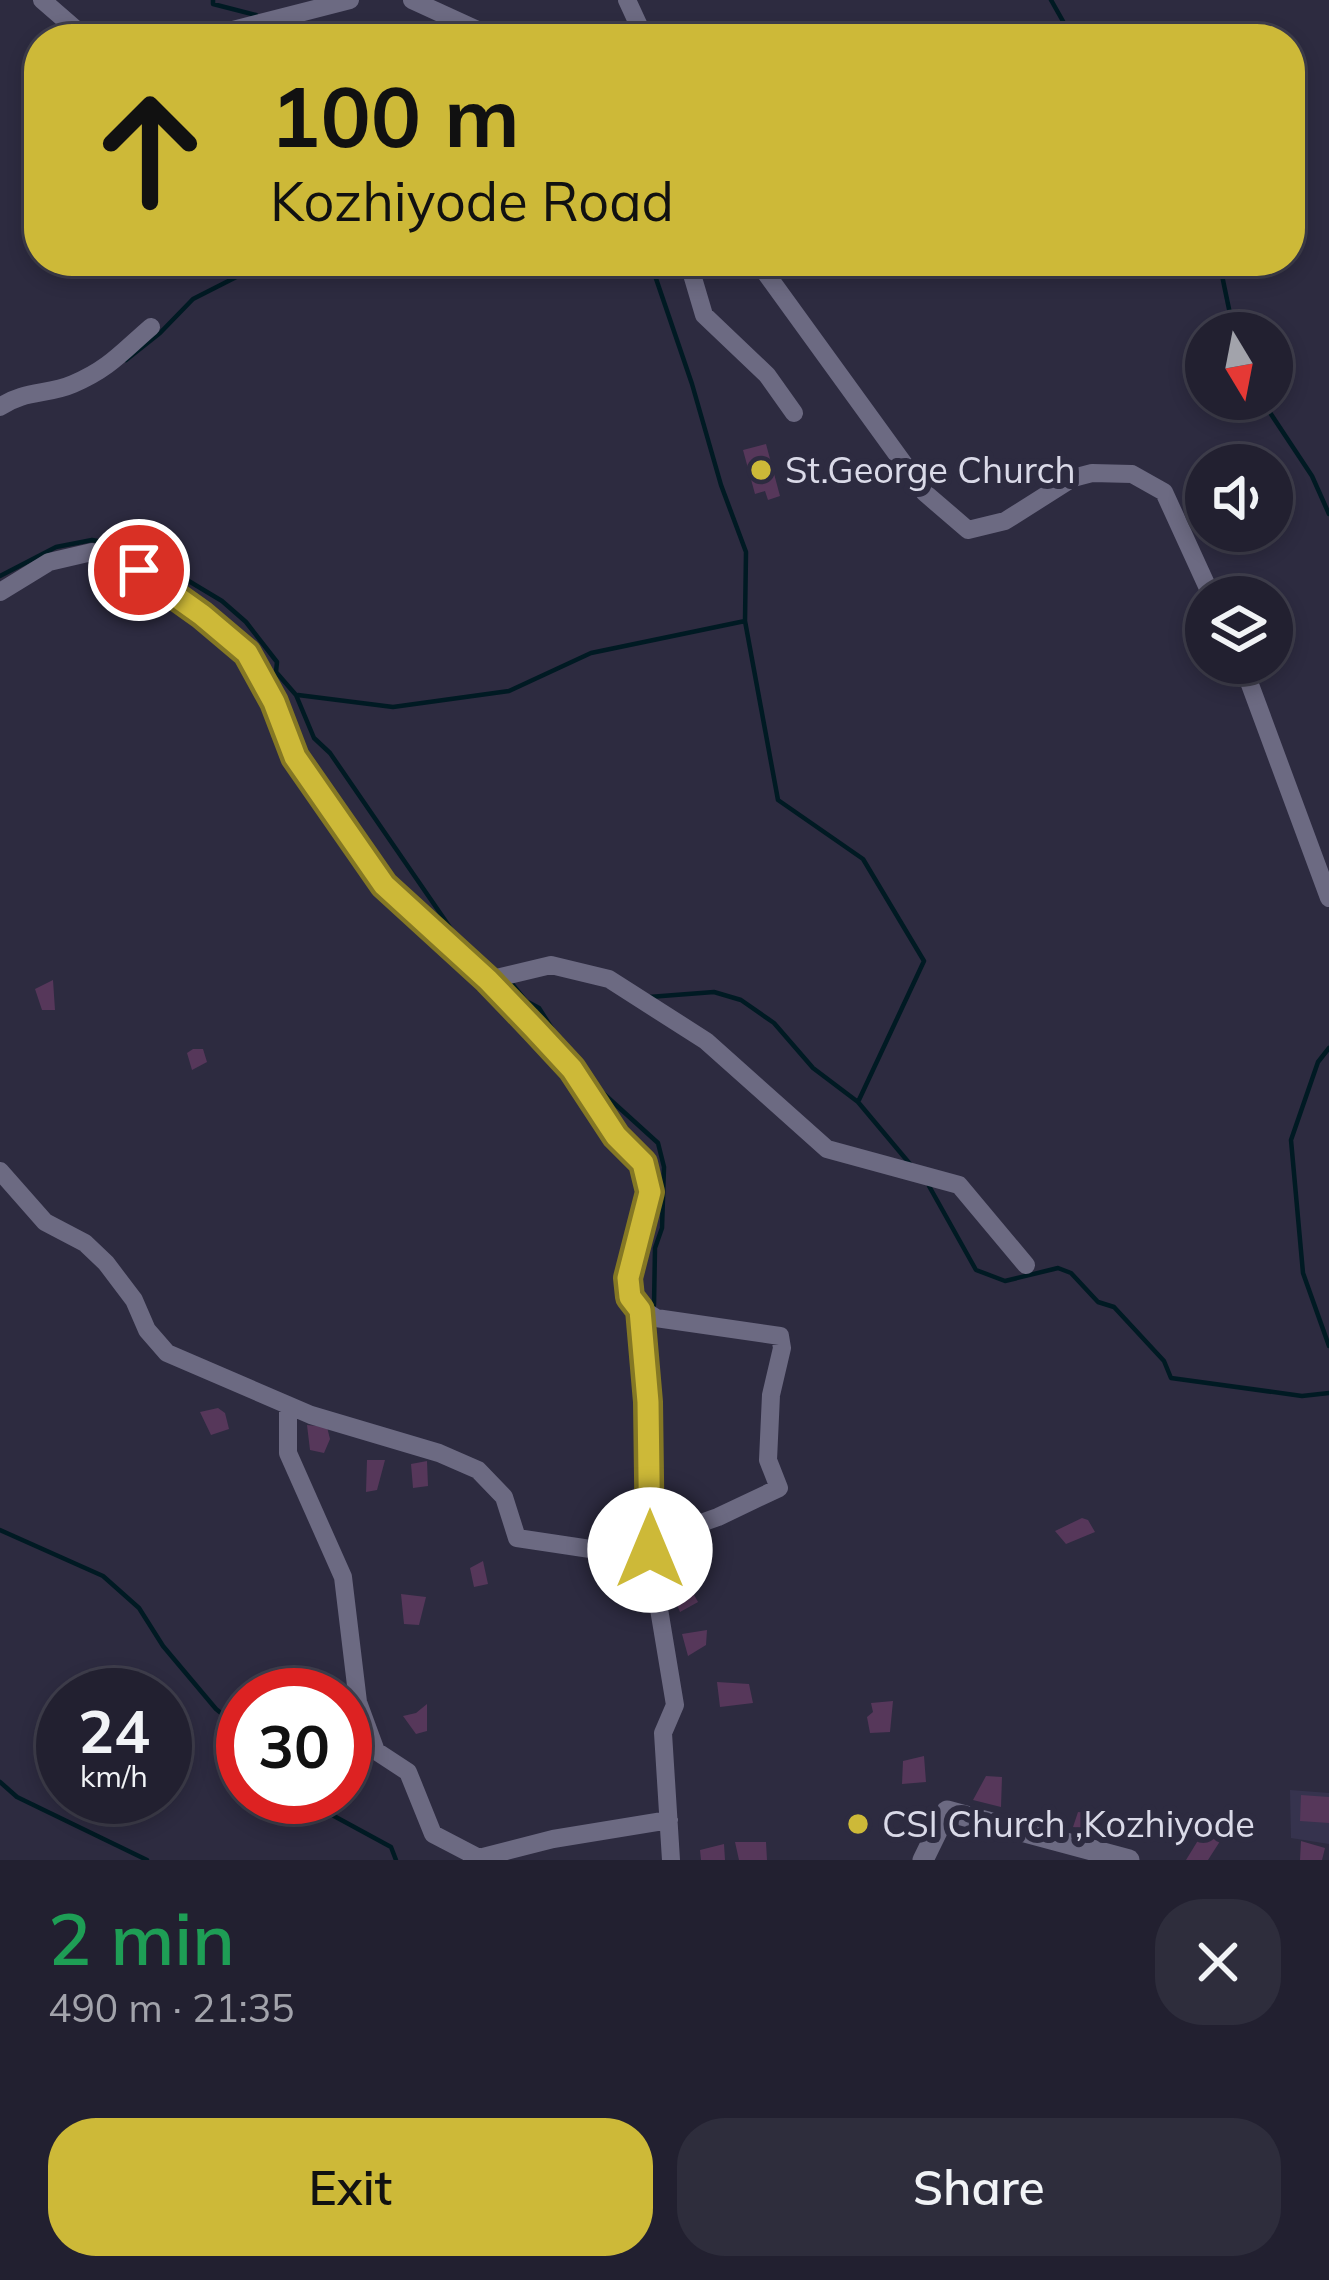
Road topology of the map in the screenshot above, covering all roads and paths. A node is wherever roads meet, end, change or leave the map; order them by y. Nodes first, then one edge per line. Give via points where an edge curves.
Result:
1 (42, 0) edge
2 (350, 0) edge
3 (412, 0) edge
4 (70, 24) edge
5 (256, 24) edge
6 (464, 24) edge
7 (692, 276) edge
8 (768, 276) edge
9 (151, 327) dead end
10 (0, 407) edge
11 (794, 413) dead end
12 (1202, 576) edge
13 (0, 592) edge
14 (1250, 684) edge
15 (1329, 898) edge
16 (488, 980) junction
17 (0, 1171) edge
18 (1027, 1265) dead end
19 (640, 1310) junction
20 (288, 1406) junction
21 (652, 1559) junction
22 (669, 1820) junction
23 (671, 1860) edge
24 (923, 1860) edge
25 (1129, 1860) edge

1 - 4 street
2 - 5 street
3 - 6 street
7 - 11 street via 704,315
8 - 12 street via 925,493 968,530 1005,521 1073,478 1132,474 1164,492
9 - 10 street via 114,364
13 - 16 street via 49,562 92,552 139,570 218,627 254,662 295,757 384,885
14 - 15 street
16 - 18 street via 551,965 609,979 706,1041 827,1149 959,1185
16 - 19 street via 572,1069 643,1163 650,1192 628,1278
17 - 20 street via 45,1222 106,1263 167,1353
19 - 21 street
19 - 21 street via 782,1342 768,1460 779,1488 670,1534
20 - 21 street via 478,1470 504,1497 517,1538
20 - 22 street via 288,1453 343,1577 358,1702 376,1751 408,1772 433,1834 479,1858
21 - 22 street via 675,1705 663,1733
22 - 23 street
24 - 25 street via 947,1810

